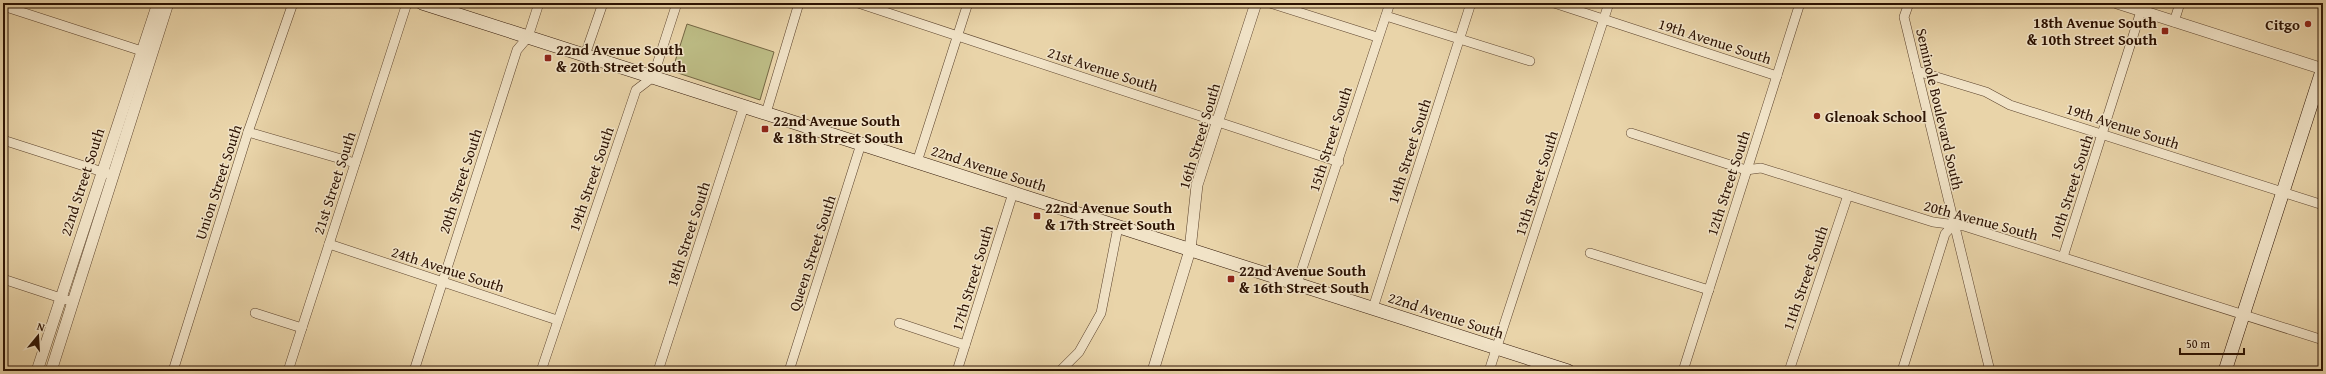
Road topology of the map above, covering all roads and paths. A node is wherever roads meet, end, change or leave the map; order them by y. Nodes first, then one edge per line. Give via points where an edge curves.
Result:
1 (158, 3) edge
2 (168, 3) edge
3 (293, 3) edge
4 (407, 3) edge
5 (422, 3) edge
6 (539, 3) edge
7 (603, 3) edge
8 (677, 3) edge
9 (799, 3) edge
10 (858, 3) edge
11 (968, 3) edge
12 (1256, 3) edge
13 (1270, 3) edge
14 (1390, 3) edge
15 (1472, 3) edge
16 (1554, 3) edge
17 (1609, 3) edge
18 (1800, 3) edge
19 (1909, 3) edge
20 (2117, 3) edge
21 (2180, 3) edge
22 (437, 5) edge
23 (3, 6) edge
24 (2141, 11) junction
25 (1386, 16) junction
26 (1604, 19) junction
27 (2174, 22) junction
28 (957, 35) junction
29 (528, 37) junction
30 (1378, 37) junction
31 (1460, 40) junction
32 (146, 52) junction
33 (585, 55) junction
34 (1530, 61) dead end
35 (2323, 69) edge
36 (1917, 71) junction
37 (1777, 76) junction
38 (653, 77) junction
39 (744, 106) junction
40 (766, 113) junction
41 (1218, 121) junction
42 (248, 132) junction
43 (1631, 133) dead end
44 (2103, 134) junction
45 (3, 140) edge
46 (861, 144) junction
47 (917, 162) junction
48 (1339, 162) junction
49 (355, 163) junction
50 (1746, 170) junction
51 (107, 173) junction
52 (2283, 192) junction
53 (1013, 193) junction
54 (1848, 195) junction
55 (2323, 205) edge
56 (1953, 225) junction
57 (1118, 227) junction
58 (329, 244) junction
59 (1190, 250) junction
60 (1590, 253) dead end
61 (2063, 258) junction
62 (3, 279) edge
63 (442, 282) junction
64 (1297, 284) junction
65 (1709, 290) junction
66 (61, 297) junction
67 (73, 302) junction
68 (1373, 308) junction
69 (255, 313) dead end
70 (2244, 315) junction
71 (557, 320) junction
72 (899, 323) dead end
73 (302, 328) junction
74 (2323, 340) edge
75 (965, 345) junction
76 (1497, 348) junction
77 (37, 371) edge
78 (51, 371) edge
79 (173, 371) edge
80 (288, 371) edge
81 (414, 371) edge
82 (540, 371) edge
83 (658, 371) edge
84 (789, 371) edge
85 (957, 371) edge
86 (1060, 371) edge
87 (1153, 371) edge
88 (1489, 371) edge
89 (1568, 371) edge
90 (1683, 371) edge
91 (1789, 371) edge
92 (1902, 371) edge
93 (1990, 371) edge
94 (2226, 371) edge

1 - 32 street, 22nd Street South
2 - 32 street, 22nd Street South
3 - 42 street, Union Street South
4 - 49 street, 21st Street South
5 - 22 main road, 22nd Avenue South
6 - 29 street, 20th Street South
7 - 33 street
8 - 38 street
9 - 40 street
10 - 28 street, 21st Avenue South
11 - 28 street
12 - 41 street, 16th Street South
13 - 30 street
14 - 25 street, 15th Street South
15 - 31 street, 14th Street South
16 - 26 street, 19th Avenue South
17 - 26 street, 13th Street South
18 - 37 street, 12th Street South
19 - 36 street, Seminole Boulevard South via 1904,17
20 - 24 street
21 - 27 street
22 - 29 main road, 22nd Avenue South
23 - 32 street
24 - 27 street
24 - 44 street, 10th Street South
25 - 30 street, 15th Street South
25 - 31 street
26 - 37 street, 19th Avenue South
26 - 76 street, 13th Street South
27 - 35 street
28 - 41 street, 21st Avenue South
28 - 47 street
29 - 33 main road, 22nd Avenue South
29 - 63 street, 20th Street South via 517,50
30 - 48 street, 15th Street South
31 - 34 street
31 - 68 street, 14th Street South
32 - 51 street, 22nd Street South
33 - 38 main road, 22nd Avenue South
35 - 52 main road
36 - 44 street, 19th Avenue South via 1986,92 2010,105
36 - 56 street, Seminole Boulevard South
37 - 50 street, 12th Street South
38 - 39 main road, 22nd Avenue South
38 - 71 street, 19th Street South via 636,90
39 - 40 main road, 22nd Avenue South
39 - 83 street, 18th Street South
40 - 46 main road, 22nd Avenue South
41 - 48 street, 21st Avenue South
41 - 59 street, 16th Street South via 1197,185
42 - 49 street
42 - 79 street, Union Street South
43 - 50 street, 20th Avenue South
44 - 52 street, 19th Avenue South
44 - 61 street, 10th Street South
45 - 51 street
46 - 47 main road, 22nd Avenue South
46 - 84 street, Queen Street South
47 - 53 main road, 22nd Avenue South
48 - 64 street, 15th Street South
49 - 58 street, 21st Street South
50 - 54 street, 20th Avenue South via 1761,168
50 - 65 street, 12th Street South
51 - 66 street, 22nd Street South
51 - 67 street, 22nd Street South
52 - 55 street, 19th Avenue South
52 - 70 main road
53 - 57 main road, 22nd Avenue South
53 - 75 street, 17th Street South
54 - 56 street, 20th Avenue South via 1933,222
54 - 91 street, 11th Street South
56 - 61 street, 20th Avenue South via 1964,226
56 - 92 street via 1944,234
56 - 93 street, Seminole Boulevard South
57 - 59 main road, 22nd Avenue South
57 - 86 street via 1102,313 1079,352
58 - 63 street, 24th Avenue South
58 - 73 street, 21st Street South
59 - 64 main road, 22nd Avenue South
59 - 87 street, 16th Street South
60 - 65 street
61 - 70 street, 20th Avenue South
62 - 66 street
63 - 71 street, 24th Avenue South
63 - 81 street, 20th Street South
64 - 68 main road, 22nd Avenue South
65 - 90 street, 12th Street South
66 - 67 street
66 - 77 street, 22nd Street South
67 - 78 street, 22nd Street South
68 - 76 main road, 22nd Avenue South
69 - 73 street
70 - 74 street, 20th Avenue South
70 - 94 main road
71 - 82 street, 19th Street South
72 - 75 street
73 - 80 street, 21st Street South
75 - 85 street, 17th Street South
76 - 88 street, 13th Street South
76 - 89 main road, 22nd Avenue South

